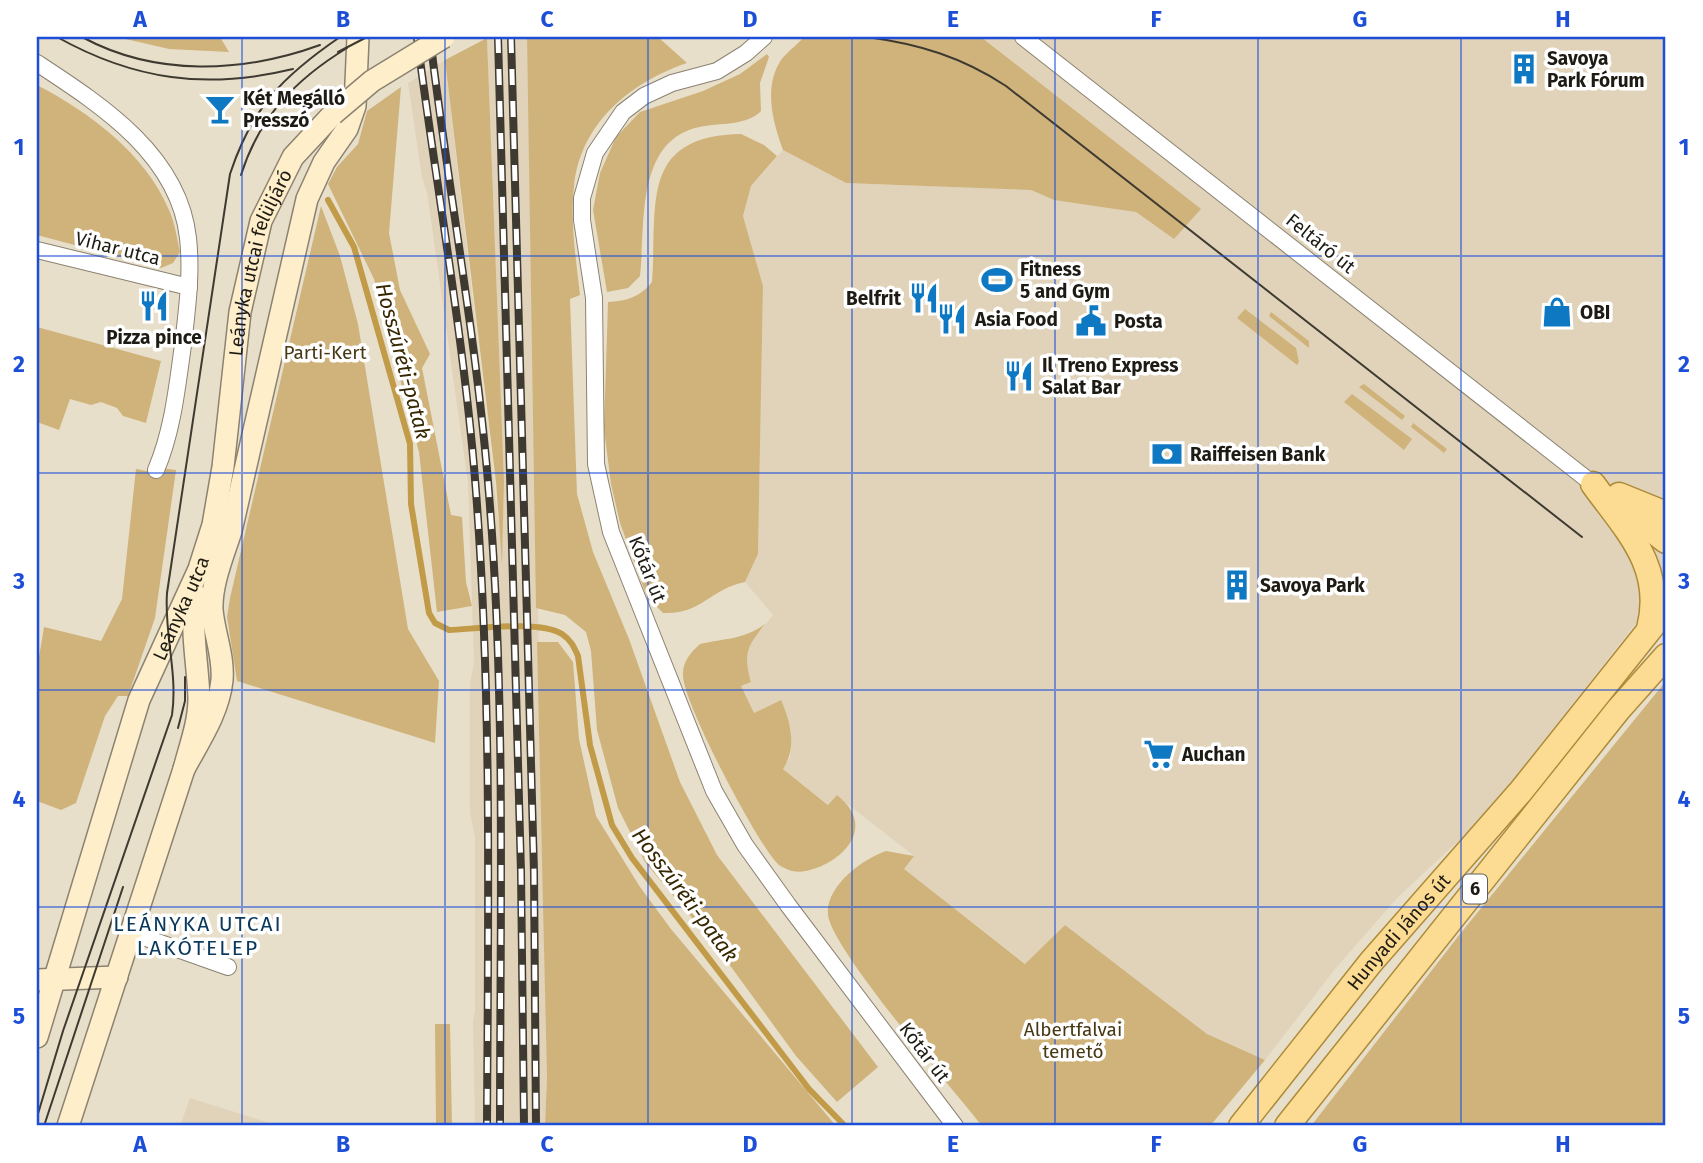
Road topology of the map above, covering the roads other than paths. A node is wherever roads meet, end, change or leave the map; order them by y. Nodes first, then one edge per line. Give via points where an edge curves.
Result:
1 (358, 37) edge
2 (444, 37) edge
3 (764, 37) edge
4 (1023, 37) edge
5 (37, 63) edge
6 (37, 250) edge
7 (189, 287) junction
8 (156, 470) dead end
9 (1593, 484) junction
10 (1666, 514) edge
11 (1666, 541) edge
12 (202, 562) junction
13 (1666, 608) edge
14 (1648, 631) junction
15 (1666, 656) edge
16 (184, 769) junction
17 (132, 933) junction
18 (228, 967) dead end
19 (117, 977) junction
20 (45, 980) edge
21 (37, 1037) edge
22 (68, 1126) edge
23 (955, 1126) edge
24 (1241, 1126) edge
25 (1287, 1126) edge

1 - 16 main road via 355,106 307,199 215,583 212,607 222,679 218,698
2 - 12 main road, Leányka utcai felüljáró, bridge via 372,81 333,114 293,157 261,221 240,312 223,467
3 - 23 street, Kőtár út via 717,71 644,96 623,112 594,153 582,198 582,220 594,298 596,464 611,533 714,791 788,905
4 - 9 street, Feltáró út
5 - 7 street via 117,120 144,145 165,175 182,208
6 - 7 street, Vihar utca
7 - 8 street via 176,398
9 - 10 main road
9 - 11 main road
9 - 14 main road via 1650,570 1654,607
12 - 16 main road, Leányka utca via 192,621 199,700
12 - 20 main road, Leányka utca via 139,700
13 - 14 main road, Hunyadi János út / 6
14 - 24 main road, Hunyadi János út / 6 via 1521,791 1371,962
15 - 25 main road, Hunyadi János út / 6
16 - 17 main road, Leányka utca
17 - 18 street
17 - 19 main road, Leányka utca
19 - 20 main road
19 - 22 main road, Leányka utca
20 - 21 main road, Leányka utca

